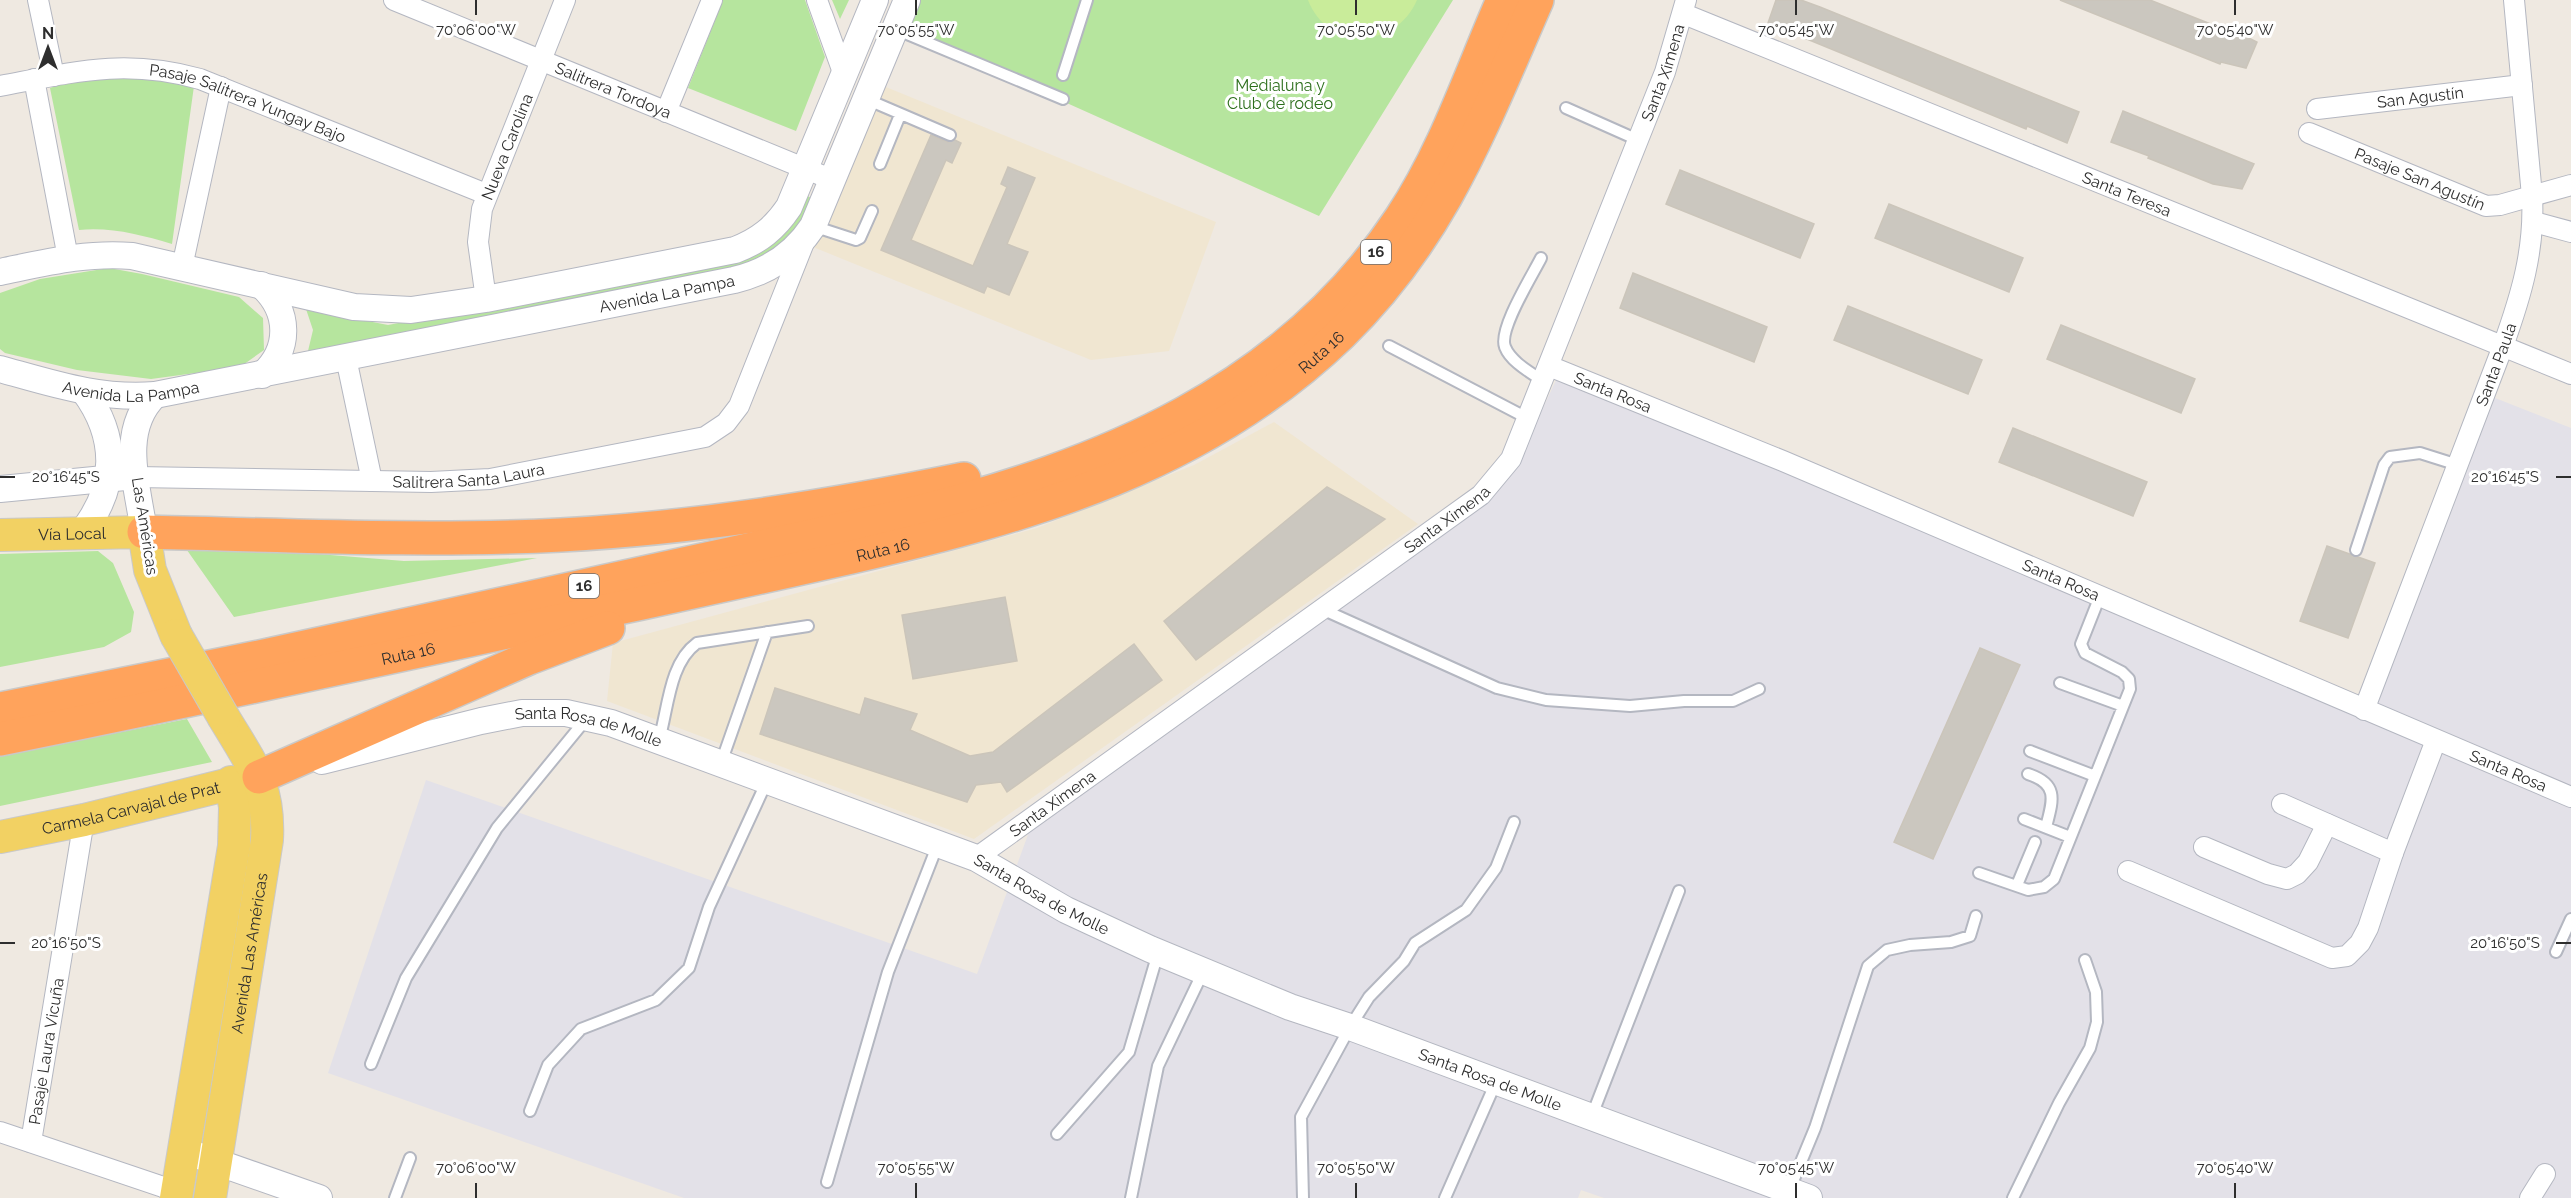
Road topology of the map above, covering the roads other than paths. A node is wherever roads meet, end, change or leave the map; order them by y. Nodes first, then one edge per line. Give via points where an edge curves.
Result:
1 (38, 0) edge
2 (565, 0) edge
3 (712, 0) edge
4 (817, 0) edge
5 (875, 0) edge
6 (907, 0) edge
7 (1088, 0) edge
8 (1503, 0) edge
9 (1537, 0) edge
10 (1544, 0) edge
11 (2514, 0) edge
12 (406, 2) edge
13 (1685, 7) edge
14 (895, 29) junction
15 (541, 61) junction
16 (844, 75) junction
17 (1063, 75) dead end
18 (54, 76) junction
19 (34, 80) junction
20 (2522, 85) junction
21 (0, 86) edge
22 (221, 87) junction
23 (866, 99) junction
24 (1063, 99) dead end
25 (1566, 108) dead end
26 (2317, 109) dead end
27 (666, 112) junction
28 (900, 115) junction
29 (1485, 117) junction
30 (2309, 133) dead end
31 (950, 135) dead end
32 (1638, 140) junction
33 (880, 164) dead end
34 (805, 169) junction
35 (833, 180) junction
36 (2571, 185) edge
37 (486, 194) junction
38 (2532, 196) junction
39 (872, 211) dead end
40 (2534, 222) junction
41 (810, 231) junction
42 (2571, 232) edge
43 (68, 258) junction
44 (1541, 258) dead end
45 (182, 267) junction
46 (0, 272) edge
47 (261, 285) junction
48 (486, 299) junction
49 (1389, 346) dead end
50 (2503, 346) junction
51 (346, 358) junction
52 (0, 369) edge
53 (1546, 373) junction
54 (2571, 374) edge
55 (262, 375) junction
56 (84, 391) junction
57 (155, 395) junction
58 (1527, 418) junction
59 (1158, 429) junction
60 (2458, 465) junction
61 (110, 477) junction
62 (136, 477) junction
63 (372, 481) junction
64 (0, 489) edge
65 (82, 532) junction
66 (144, 532) junction
67 (0, 535) edge
68 (2356, 550) dead end
69 (778, 573) junction
70 (2100, 596) junction
71 (1324, 610) junction
72 (808, 626) dead end
73 (767, 632) junction
74 (2060, 683) dead end
75 (1759, 689) dead end
76 (2123, 706) junction
77 (0, 709) edge
78 (2364, 710) junction
79 (588, 717) junction
80 (224, 718) joint
81 (0, 739) edge
82 (2436, 740) junction
83 (659, 741) junction
84 (2030, 751) dead end
85 (720, 764) junction
86 (2028, 774) dead end
87 (2095, 776) junction
88 (245, 779) junction
89 (767, 781) junction
90 (2571, 797) edge
91 (2282, 804) dead end
92 (84, 819) junction
93 (2024, 819) dead end
94 (1514, 822) dead end
95 (2327, 824) junction
96 (2046, 827) junction
97 (0, 837) edge
98 (2070, 837) junction
99 (2035, 842) dead end
100 (938, 844) junction
101 (2205, 847) dead end
102 (2393, 853) junction
103 (976, 858) junction
104 (2128, 871) dead end
105 (1979, 873) dead end
106 (2017, 885) junction
107 (1679, 891) dead end
108 (1976, 916) dead end
109 (2571, 919) edge
110 (2556, 952) dead end
111 (1158, 953) junction
112 (2085, 960) dead end
113 (1203, 972) junction
114 (1350, 1027) junction
115 (371, 1064) dead end
116 (1496, 1082) junction
117 (530, 1110) dead end
118 (1590, 1118) junction
119 (0, 1132) edge
120 (1057, 1134) dead end
121 (31, 1142) junction
122 (185, 1151) junction
123 (410, 1158) dead end
124 (216, 1162) junction
125 (2545, 1174) dead end
126 (828, 1182) dead end
127 (177, 1195) edge
128 (1799, 1195) edge
129 (210, 1198) edge
130 (319, 1198) edge
131 (395, 1198) edge
132 (1131, 1198) edge
133 (1303, 1198) edge
134 (1445, 1198) edge
135 (2013, 1198) edge
136 (2530, 1198) edge

1 - 18 street
2 - 15 street, Nueva Carolina
3 - 27 street
4 - 16 street
5 - 16 street, Avenida La Pampa
6 - 14 street, Avenida La Pampa
7 - 17 lane
8 - 59 highway, Ruta 16 / 16 via 1422,182 1366,266 1274,354 1228,388
9 - 29 highway, Ruta 16 / 16
10 - 29 highway
11 - 20 street, Santa Paula
12 - 15 street, Salitrera Tordoya
13 - 32 street, Santa Ximena
13 - 50 street, Santa Teresa
14 - 23 street, Avenida La Pampa
14 - 24 lane
15 - 27 street, Salitrera Tordoya
15 - 37 street, Nueva Carolina
16 - 34 street, Avenida La Pampa
18 - 19 street, Pasaje Salitrera Yungay Bajo
18 - 22 street, Pasaje Salitrera Yungay Bajo via 136,67 179,73
19 - 21 street, Pasaje Salitrera Yungay Bajo
19 - 43 street
20 - 26 street, San Agustín
20 - 38 street, Santa Paula
22 - 37 street, Pasaje Salitrera Yungay Bajo
22 - 45 street
23 - 28 lane
23 - 35 street, Avenida La Pampa
25 - 32 lane
27 - 34 street, Salitrera Tordoya
28 - 31 lane
28 - 33 lane
29 - 69 highway, Ruta 16 / 16 via 1452,189 1395,275 1308,364 1232,420 1148,466 1065,499 943,536
30 - 38 street, Pasaje San Agustín via 2479,205 2493,207
32 - 53 street, Santa Ximena
34 - 35 street, Salitrera Tordoya
34 - 48 street, Avenida La Pampa via 782,218 762,237 735,250
35 - 41 street, Avenida La Pampa
36 - 38 street, Pasaje San Agustín
37 - 48 street, Nueva Carolina via 478,242
38 - 40 street, Santa Paula
39 - 41 lane via 856,240
40 - 42 street
40 - 50 street, Santa Paula via 2525,282
41 - 51 street, Avenida La Pampa via 788,256 749,277
41 - 63 street, Salitrera Santa Laura via 744,396 733,415 716,430 693,441 510,477 451,482
43 - 45 street, Avenida La Pampa via 111,254
43 - 46 street, Avenida La Pampa
44 - 53 lane via 1506,326 1503,340 1505,350 1515,361
45 - 47 street, Avenida La Pampa
47 - 48 street, Avenida La Pampa via 383,310 439,308
47 - 55 street via 277,304 284,327 276,359
49 - 58 lane
50 - 54 street, Santa Teresa
50 - 60 street, Santa Paula
51 - 55 street, Avenida La Pampa
51 - 63 street
52 - 56 street, Avenida La Pampa
53 - 58 street, Santa Ximena
53 - 70 street, Santa Rosa via 1783,461
55 - 57 street, Avenida La Pampa
56 - 57 street, Avenida La Pampa via 118,397
56 - 61 street, Las Américas via 105,430
57 - 62 street, Las Américas via 142,410 135,428
58 - 71 street, Santa Ximena via 1511,459 1481,495
59 - 66 highway via 966,478 775,515 697,525 503,538
59 - 77 highway, Ruta 16 / 16 via 1033,479 907,515 269,655
60 - 68 lane via 2420,453 2390,457
60 - 78 street, Santa Paula
61 - 62 street, Salitrera Santa Laura
61 - 64 street, Salitrera Santa Laura
61 - 65 street, Las Américas via 100,505
62 - 63 street, Salitrera Santa Laura
62 - 66 street, Las Américas
65 - 66 main road, Vía Local
65 - 67 main road, Vía Local
66 - 80 main road, Las Américas, bridge via 150,570 176,635
69 - 81 highway, Ruta 16 / 16
69 - 88 highway via 557,647
70 - 76 lane via 2081,644 2085,653 2129,679 2130,689
70 - 78 street, Santa Rosa
71 - 75 lane via 1497,688 1546,700 1630,706 1733,701
71 - 103 street, Santa Ximena
72 - 73 lane
73 - 83 lane via 697,643 687,650 676,671
73 - 85 lane
74 - 76 lane
76 - 87 lane
78 - 82 street, Santa Rosa
79 - 83 street, Santa Rosa de Molle
79 - 88 street, Santa Rosa de Molle via 543,712 502,716
79 - 115 lane via 497,828 406,978
80 - 88 main road, Avenida Las Américas
82 - 90 street, Santa Rosa
82 - 102 street
83 - 85 street, Santa Rosa de Molle
84 - 87 lane
85 - 89 street, Santa Rosa de Molle
86 - 96 lane via 2043,778 2049,785 2052,795
87 - 98 lane
88 - 92 main road, Carmela Carvajal de Prat
88 - 122 main road, Avenida Las Américas via 235,807 234,846
88 - 124 main road, Avenida Las Américas via 266,801 267,840
89 - 100 street, Santa Rosa de Molle
89 - 117 lane via 709,908 689,968 656,1000 581,1029 548,1065
91 - 95 street
92 - 97 main road, Carmela Carvajal de Prat
92 - 121 street, Pasaje Laura Vicuña
93 - 96 lane
94 - 114 lane via 1496,868 1466,910 1415,943 1404,961 1369,997
95 - 101 street via 2308,862 2287,879
95 - 102 street
96 - 98 lane
98 - 106 lane via 2054,879 2037,890
99 - 106 lane
100 - 103 street, Santa Rosa de Molle
100 - 126 lane via 888,972
102 - 104 street via 2360,943 2347,956 2332,958
103 - 111 street, Santa Rosa de Molle via 1066,910
105 - 106 lane
107 - 118 lane
108 - 128 lane via 1970,936 1887,950 1868,966 1815,1128
109 - 110 lane
111 - 113 street, Santa Rosa de Molle
111 - 120 lane via 1129,1052
112 - 135 lane via 2097,992 2097,1022 2090,1048
113 - 114 street, Santa Rosa de Molle via 1290,1008
113 - 132 lane via 1158,1066
114 - 116 street, Santa Rosa de Molle
114 - 133 lane via 1301,1117
116 - 118 street, Santa Rosa de Molle
116 - 134 lane
118 - 128 street, Santa Rosa de Molle
119 - 121 street
121 - 127 street
122 - 124 street
122 - 127 main road, Avenida Las Américas
123 - 131 lane
124 - 129 main road, Avenida Las Américas
124 - 130 street
125 - 136 street

